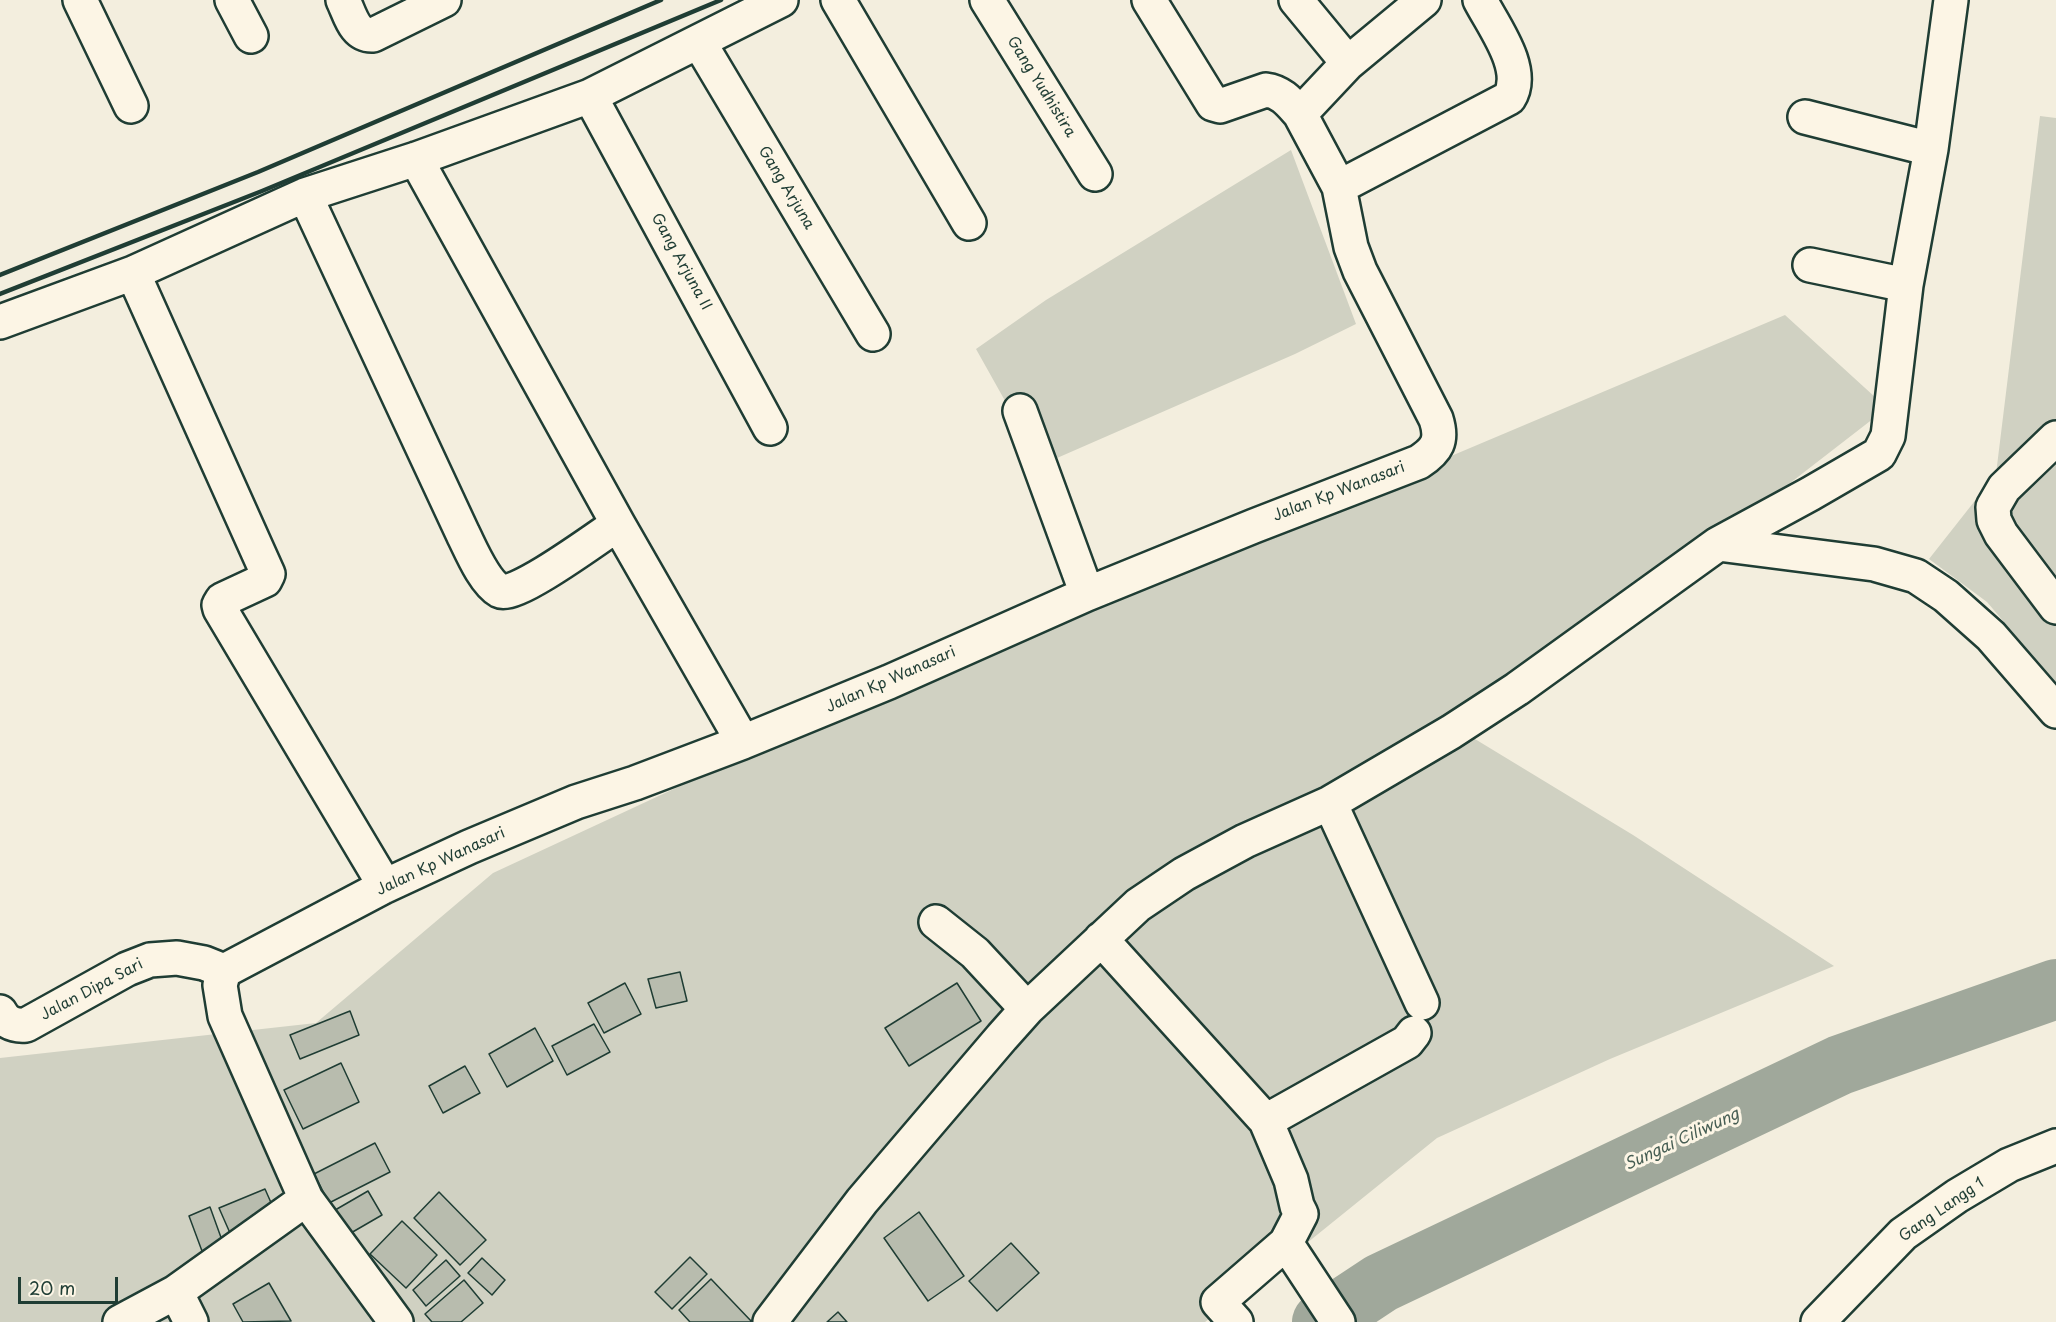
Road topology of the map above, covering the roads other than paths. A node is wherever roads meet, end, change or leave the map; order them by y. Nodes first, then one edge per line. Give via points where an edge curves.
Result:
1 (80, 0) edge
2 (232, 0) edge
3 (343, 0) edge
4 (444, 0) edge
5 (781, 0) edge
6 (838, 0) edge
7 (987, 0) edge
8 (1149, 0) edge
9 (1296, 0) edge
10 (1424, 0) edge
11 (1480, 0) edge
12 (1950, 0) edge
13 (251, 36) dead end
14 (699, 42) junction
15 (1348, 63) junction
16 (590, 96) junction
17 (131, 106) dead end
18 (1300, 114) junction
19 (1805, 117) dead end
20 (1931, 149) junction
21 (416, 159) junction
22 (1095, 174) dead end
23 (1339, 187) junction
24 (305, 195) junction
25 (969, 223) dead end
26 (1810, 266) dead end
27 (133, 273) junction
28 (1906, 285) junction
29 (0, 322) edge
30 (873, 334) dead end
31 (1020, 411) dead end
32 (770, 428) dead end
33 (2056, 438) edge
34 (618, 524) junction
35 (1718, 544) junction
36 (1088, 594) junction
37 (2056, 607) edge
38 (2056, 711) edge
39 (743, 742) junction
40 (1330, 804) junction
41 (385, 886) junction
42 (936, 922) dead end
43 (1101, 939) junction
44 (224, 971) junction
45 (1027, 1009) junction
46 (0, 1012) edge
47 (1266, 1121) junction
48 (2056, 1146) edge
49 (306, 1199) junction
50 (1286, 1243) junction
51 (176, 1292) junction
52 (1227, 1312) edge
53 (120, 1322) edge
54 (192, 1322) edge
55 (396, 1322) edge
56 (770, 1322) edge
57 (1338, 1322) edge
58 (1818, 1322) edge

1 - 17 street
2 - 13 street
3 - 4 street via 357,30 373,35
5 - 14 street
6 - 25 street
7 - 22 street, Gang Yudhistira
8 - 18 street, Jalan Kp Wanasari via 1213,104 1220,106 1266,90 1283,96
9 - 15 street
10 - 15 street
11 - 23 street via 1514,64 1514,90 1509,98
12 - 20 street
14 - 16 street
14 - 30 street, Gang Arjuna
15 - 18 street
16 - 21 street
16 - 32 street, Gang Arjuna II
18 - 23 street, Jalan Kp Wanasari
19 - 20 street
20 - 28 street
21 - 24 street
21 - 34 street
23 - 36 street, Jalan Kp Wanasari via 1360,271 1436,419 1436,447 1419,462
24 - 27 street
24 - 34 street via 463,534 497,588 503,593 528,584
26 - 28 street
27 - 29 street
27 - 41 street via 268,574 265,580 222,600 220,609
28 - 35 street via 1888,436 1879,454
31 - 36 street
33 - 37 street via 2004,488 1993,507 2001,534
34 - 39 street
35 - 38 street via 1874,564 1916,576 1947,596 1990,636
35 - 40 street via 1517,689
36 - 39 street, Jalan Kp Wanasari
39 - 41 street, Jalan Kp Wanasari via 576,802
40 - 43 street via 1245,841 1184,874 1138,905
40 - 47 street via 1418,1018 1407,1042
41 - 44 street, Jalan Kp Wanasari
42 - 45 street via 975,953
43 - 45 street
43 - 47 street
44 - 46 street, Jalan Dipa Sari via 186,960 150,960 26,1025 8,1022
44 - 49 street via 220,985 225,1016
45 - 56 street via 862,1201
47 - 50 street via 1301,1214
48 - 58 street, Gang Langg 1 via 2009,1165 1903,1234
49 - 51 street
49 - 55 street
50 - 52 street
50 - 57 street
51 - 53 street
51 - 54 street

